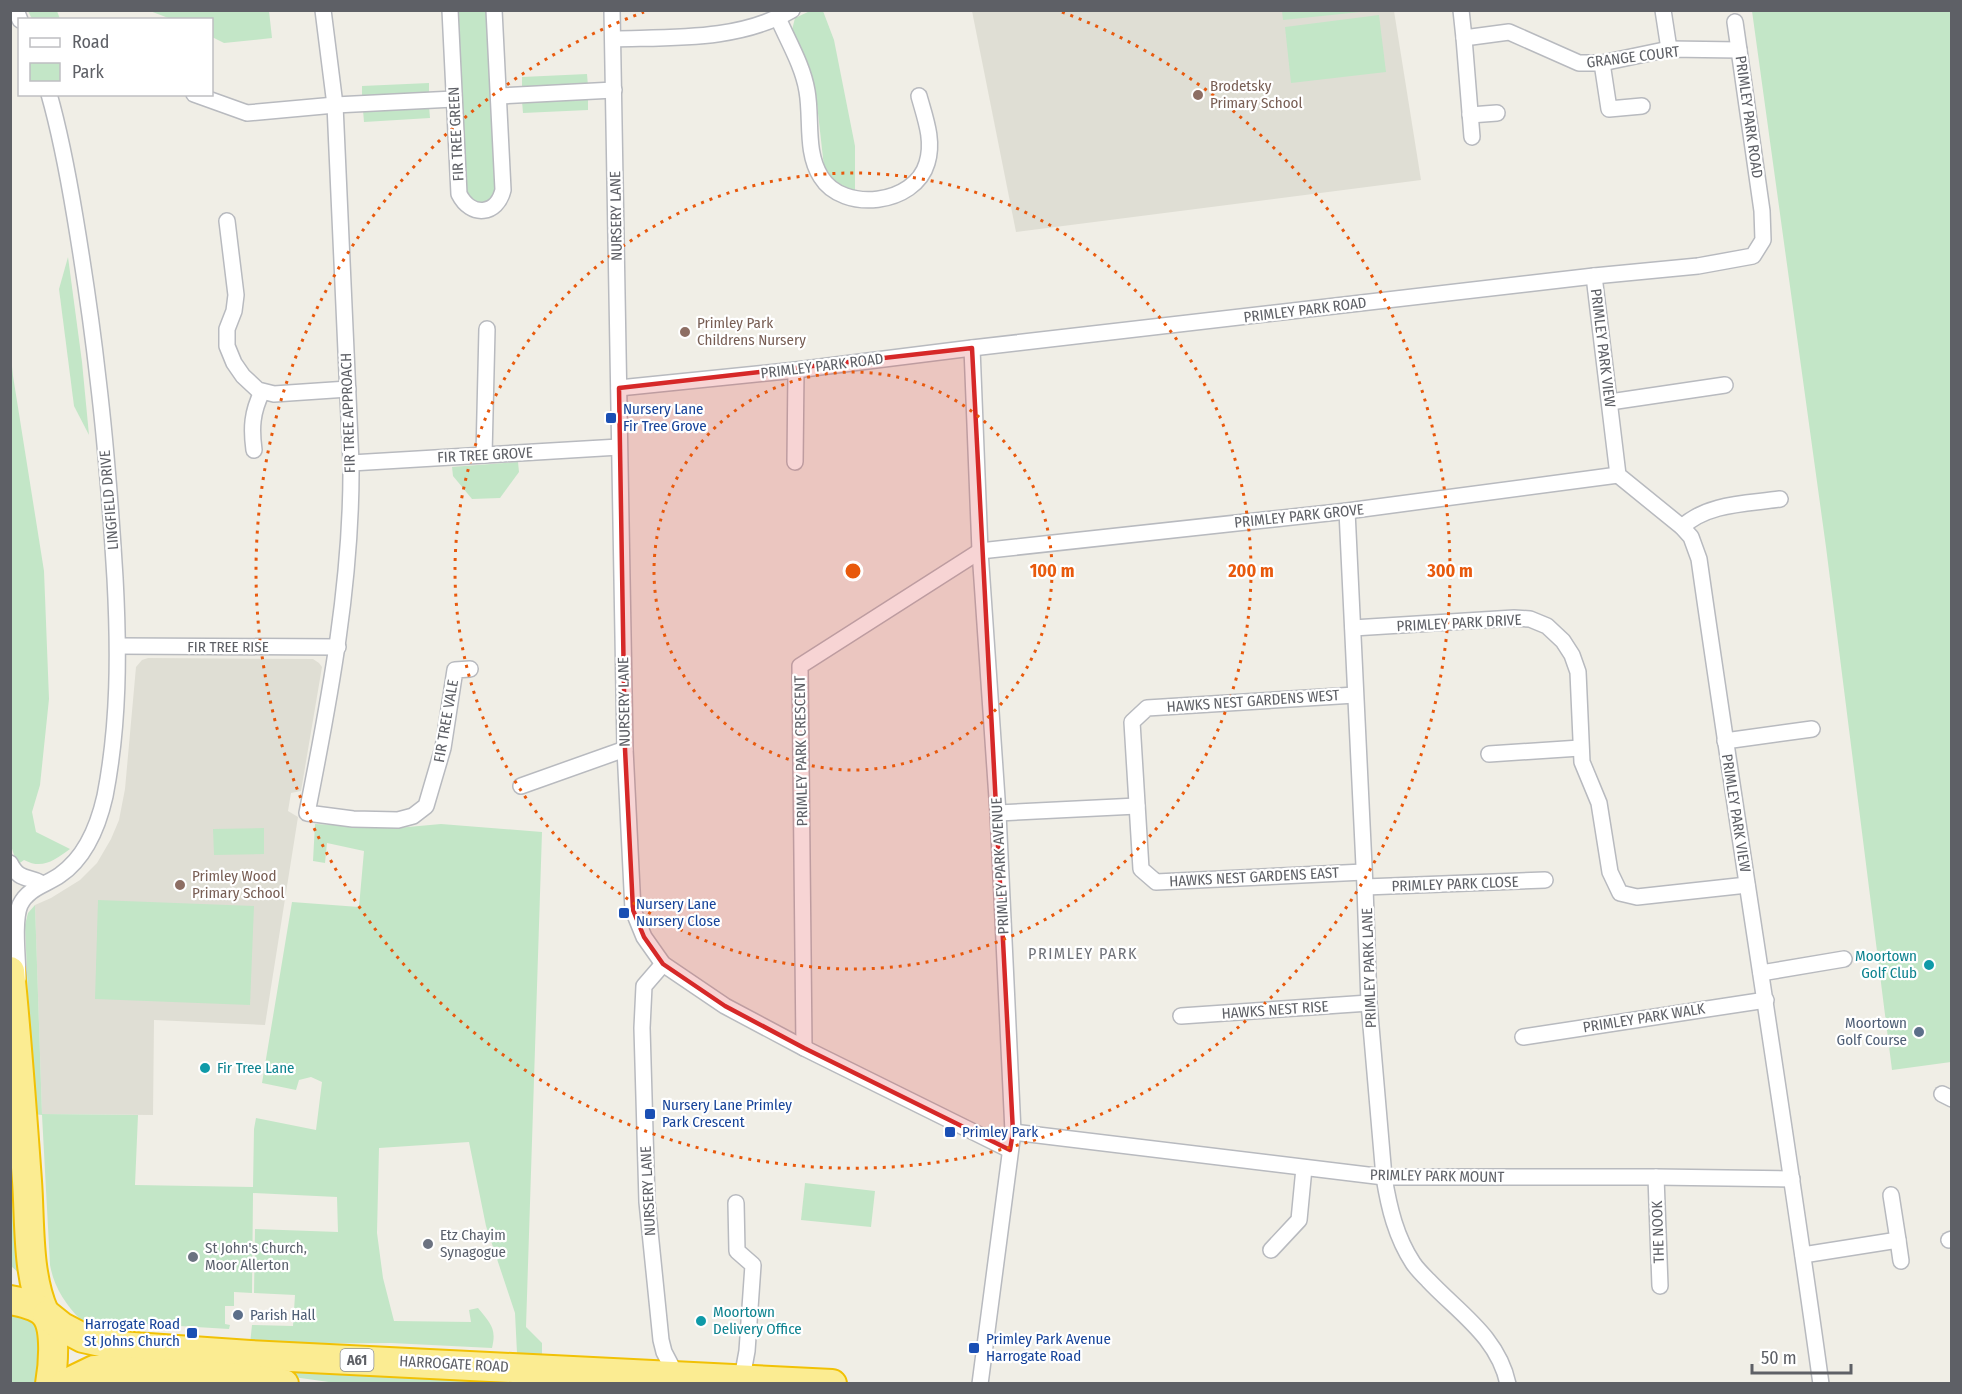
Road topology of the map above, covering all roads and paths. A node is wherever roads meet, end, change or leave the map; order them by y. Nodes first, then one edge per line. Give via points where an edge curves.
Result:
1 (323, 10) edge
2 (450, 10) edge
3 (494, 10) edge
4 (612, 10) edge
5 (792, 10) edge
6 (1461, 10) edge
7 (1663, 10) edge
8 (778, 18) junction
9 (1734, 22) dead end
10 (1464, 38) junction
11 (613, 39) junction
12 (1669, 50) junction
13 (1739, 50) junction
14 (1602, 63) junction
15 (614, 90) junction
16 (51, 96) edge
17 (199, 96) edge
18 (500, 96) junction
19 (919, 96) dead end
20 (454, 99) junction
21 (335, 105) junction
22 (1642, 106) dead end
23 (1497, 113) dead end
24 (1470, 115) junction
25 (1472, 137) dead end
26 (227, 221) dead end
27 (1594, 276) junction
28 (488, 329) dead end
29 (972, 348) junction
30 (796, 370) junction
31 (1725, 385) dead end
32 (619, 388) junction
33 (348, 389) junction
34 (262, 392) junction
35 (1610, 402) junction
36 (619, 447) junction
37 (254, 450) dead end
38 (484, 455) junction
39 (795, 462) dead end
40 (351, 463) junction
41 (1618, 475) junction
42 (1780, 499) dead end
43 (1347, 511) junction
44 (1682, 527) junction
45 (980, 551) junction
46 (1353, 628) junction
47 (118, 646) junction
48 (338, 647) junction
49 (471, 669) dead end
50 (1355, 695) junction
51 (1812, 729) dead end
52 (1725, 741) junction
53 (1580, 748) junction
54 (625, 749) junction
55 (1489, 754) dead end
56 (521, 786) dead end
57 (1137, 806) junction
58 (307, 813) joint
59 (998, 813) junction
60 (10, 863) edge
61 (1365, 880) junction
62 (1545, 880) dead end
63 (42, 883) junction
64 (1747, 885) junction
65 (1844, 959) dead end
66 (663, 964) junction
67 (10, 971) edge
68 (1761, 973) junction
69 (1766, 1000) junction
70 (1369, 1004) junction
71 (1181, 1016) dead end
72 (1523, 1036) dead end
73 (804, 1048) junction
74 (21, 1082) junction
75 (1013, 1132) junction
76 (1010, 1150) junction
77 (1304, 1168) junction
78 (1384, 1177) junction
79 (1656, 1177) junction
80 (1792, 1179) junction
81 (1891, 1195) dead end
82 (736, 1203) dead end
83 (1898, 1240) junction
84 (1271, 1250) dead end
85 (1803, 1255) junction
86 (1901, 1261) dead end
87 (1660, 1286) dead end
88 (10, 1300) edge
89 (45, 1314) junction
90 (611, 1378) edge
91 (693, 1378) edge
92 (742, 1378) junction
93 (255, 1381) edge
94 (50, 1383) edge
95 (65, 1383) edge
96 (284, 1383) edge
97 (832, 1383) edge
98 (980, 1383) edge
99 (1508, 1383) edge
100 (1821, 1383) edge

1 - 21 street, FIR TREE APPROACH
2 - 20 street, FIR TREE GREEN
3 - 18 street, FIR TREE GREEN
4 - 11 street, NURSERY LANE
5 - 8 street
6 - 10 street
7 - 12 street
8 - 11 street via 734,33
8 - 19 street via 807,89 814,160 820,176 839,193 852,199 888,197 902,193 917,181 930,148
9 - 13 street, PRIMLEY PARK ROAD
10 - 14 street, GRANGE COURT via 1509,32 1579,63
10 - 24 street
11 - 15 street, NURSERY LANE
12 - 13 street, GRANGE COURT
12 - 14 street, GRANGE COURT
13 - 27 street, PRIMLEY PARK ROAD via 1762,211 1763,240 1753,256 1698,266
14 - 22 street via 1609,109
15 - 18 street
15 - 32 street, NURSERY LANE
16 - 47 street, LINGFIELD DRIVE via 61,136 89,304 103,427
17 - 21 street via 247,114
18 - 20 street, FIR TREE GREEN via 503,190 497,204 483,210 468,207 459,194
20 - 21 street
21 - 33 street, FIR TREE APPROACH
23 - 24 street
24 - 25 street
26 - 34 street via 236,295 227,346 243,376
27 - 29 street, PRIMLEY PARK ROAD
27 - 35 street, PRIMLEY PARK VIEW
28 - 38 street
29 - 30 street, PRIMLEY PARK ROAD
29 - 45 street, PRIMLEY PARK AVENUE
30 - 32 street, PRIMLEY PARK ROAD
30 - 39 street
31 - 35 street
32 - 36 street, NURSERY LANE
33 - 34 street
33 - 40 street, FIR TREE APPROACH
34 - 37 street via 252,418
35 - 41 street, PRIMLEY PARK VIEW
36 - 38 street, FIR TREE GROVE
36 - 54 street, NURSERY LANE
38 - 40 street, FIR TREE GROVE
40 - 48 street, FIR TREE APPROACH via 350,531
41 - 43 street, PRIMLEY PARK GROVE
41 - 44 street, PRIMLEY PARK VIEW
42 - 44 street via 1712,509
43 - 45 street, PRIMLEY PARK GROVE
43 - 46 street, PRIMLEY PARK LANE
44 - 52 street, PRIMLEY PARK VIEW via 1691,537 1699,559
45 - 59 street, PRIMLEY PARK AVENUE
45 - 73 street, PRIMLEY PARK CRESCENT via 800,666
46 - 50 street, PRIMLEY PARK LANE
46 - 53 street, PRIMLEY PARK DRIVE via 1514,618 1547,626 1563,641 1578,672
47 - 48 street, FIR TREE RISE
47 - 63 street, LINGFIELD DRIVE via 113,742 98,824 88,846 70,867
48 - 58 street, FIR TREE APPROACH
49 - 58 street, FIR TREE VALE via 455,670 443,748 426,806 413,816 398,819
50 - 57 street, HAWKS NEST GARDENS WEST via 1147,708 1132,722
50 - 61 street, PRIMLEY PARK LANE
51 - 52 street
52 - 64 street, PRIMLEY PARK VIEW
53 - 55 street
53 - 64 street, PRIMLEY PARK DRIVE via 1602,815 1610,872 1620,893 1637,897
54 - 56 street
54 - 66 street, NURSERY LANE via 633,910 644,937
57 - 59 street
57 - 61 street, HAWKS NEST GARDENS EAST via 1141,869 1156,882
59 - 75 street, PRIMLEY PARK AVENUE
60 - 63 street via 21,877
61 - 62 street, PRIMLEY PARK CLOSE
61 - 70 street, PRIMLEY PARK LANE
63 - 74 street, LINGFIELD DRIVE via 25,898 17,915
64 - 68 street, PRIMLEY PARK VIEW
65 - 68 street
66 - 73 street via 725,1006
66 - 91 street, NURSERY LANE via 644,986 647,1202 664,1352
67 - 74 highway
68 - 69 street, PRIMLEY PARK VIEW
69 - 72 street, PRIMLEY PARK WALK
69 - 80 street, PRIMLEY PARK VIEW
70 - 71 street, HAWKS NEST RISE
70 - 78 street, PRIMLEY PARK LANE
73 - 76 street
74 - 89 highway via 32,1261 37,1294
75 - 76 street, PRIMLEY PARK AVENUE
75 - 77 street, PRIMLEY PARK MOUNT
76 - 98 street, PRIMLEY PARK AVENUE
77 - 78 street, PRIMLEY PARK MOUNT
77 - 84 street via 1299,1220
78 - 79 street, PRIMLEY PARK MOUNT
78 - 99 street, PRIMLEY PARK LANE via 1397,1233 1414,1265 1489,1341
79 - 80 street, PRIMLEY PARK MOUNT
79 - 87 street, THE NOOK
80 - 85 street, PRIMLEY PARK VIEW
81 - 83 street
82 - 92 street via 737,1251 753,1265
83 - 85 street
83 - 86 street
85 - 100 street, PRIMLEY PARK VIEW
88 - 89 highway, HARROGATE ROAD
89 - 90 highway, HARROGATE ROAD / A61 via 83,1338 119,1347
89 - 94 highway via 53,1357
90 - 91 highway, HARROGATE ROAD / A61
91 - 92 highway, HARROGATE ROAD / A61
92 - 97 highway, HARROGATE ROAD / A61
93 - 95 highway via 94,1370
93 - 96 highway

